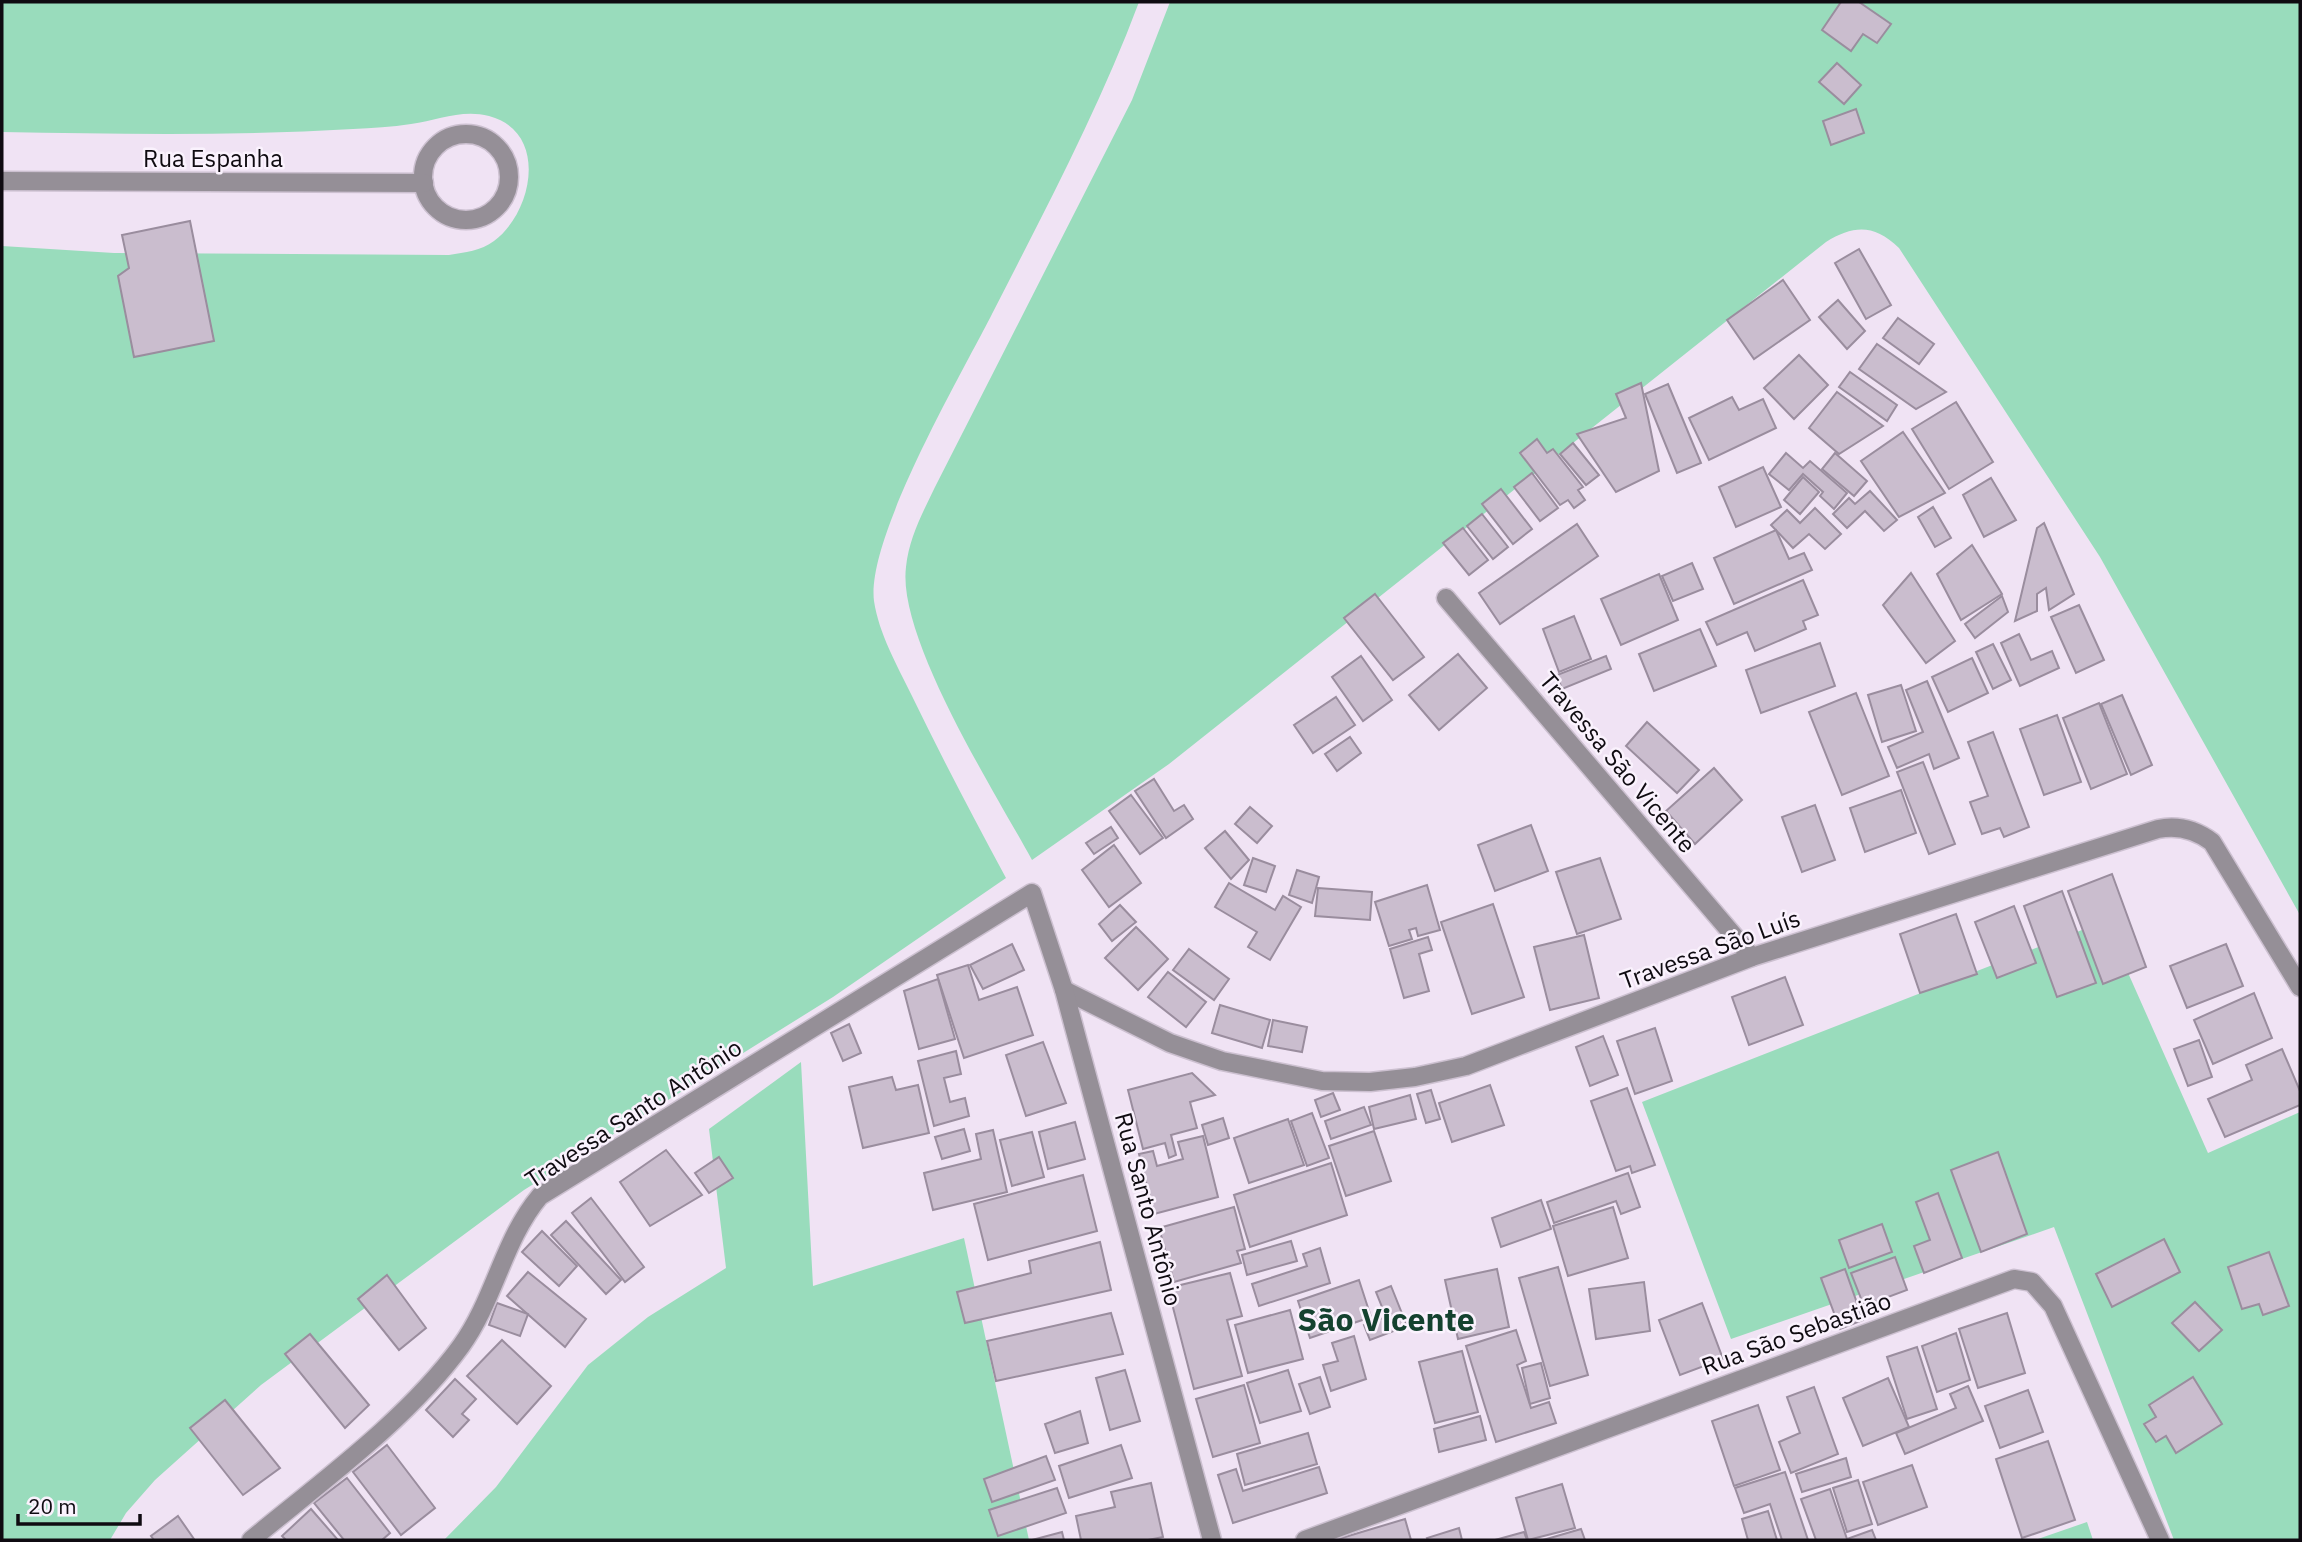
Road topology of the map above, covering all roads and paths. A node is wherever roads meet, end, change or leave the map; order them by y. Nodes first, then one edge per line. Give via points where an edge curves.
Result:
1 (2, 181) edge
2 (424, 183) junction
3 (1446, 598) dead end
4 (1032, 893) joint
5 (1752, 957) junction
6 (2300, 987) edge
7 (1064, 990) junction
8 (251, 1540) edge
9 (1212, 1540) edge
10 (1305, 1540) edge
11 (2160, 1540) edge

1 - 2 street, Rua Espanha
2 - 2 street via 430,155 458,135 486,139 508,167 503,200 475,219 454,219 441,212 428,197
3 - 5 street, Travessa São Vicente
4 - 7 street, Rua Santo Antônio
4 - 8 street, Travessa Santo Antônio via 540,1196 522,1218 487,1304 461,1346 426,1387 358,1451
5 - 6 street, Travessa São Luís via 2174,827 2212,842
5 - 7 street, Travessa São Luís via 1466,1066 1370,1082 1322,1082 1222,1061 1170,1043
7 - 9 street, Rua Santo Antônio
10 - 11 street, Rua São Sebastião via 2014,1279 2032,1282 2053,1306

